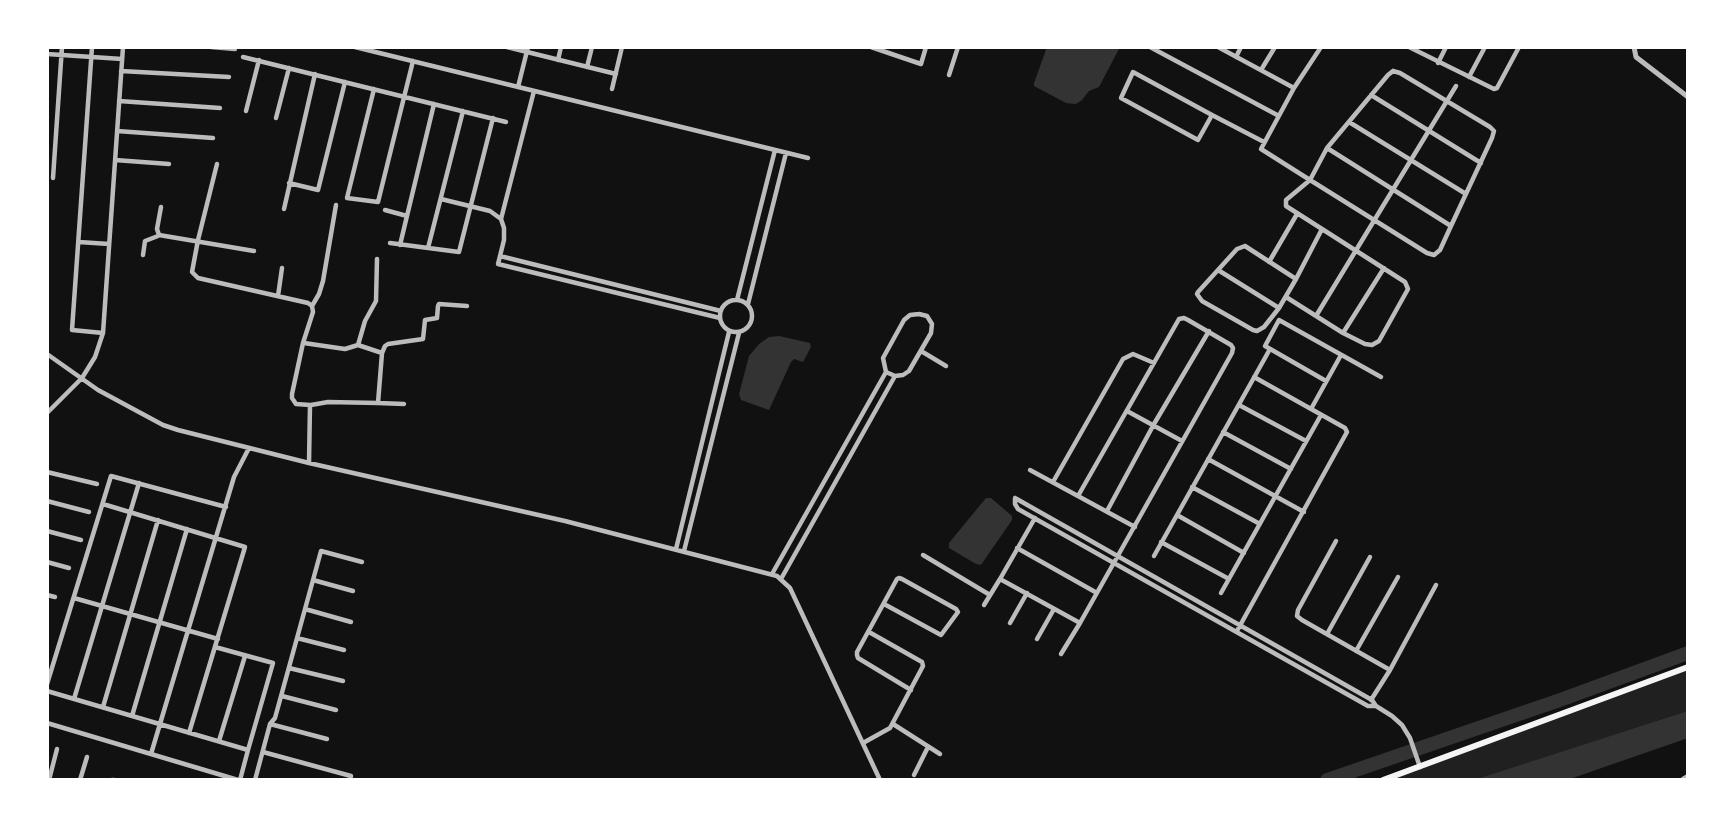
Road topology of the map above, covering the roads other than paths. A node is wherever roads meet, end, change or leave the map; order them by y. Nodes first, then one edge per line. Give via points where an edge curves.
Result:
1 (62, 47) edge
2 (92, 47) edge
3 (123, 47) edge
4 (211, 47) edge
5 (355, 47) edge
6 (507, 47) edge
7 (561, 47) edge
8 (592, 47) edge
9 (622, 47) edge
10 (871, 47) edge
11 (926, 47) edge
12 (958, 47) edge
13 (1150, 47) edge
14 (1218, 47) edge
15 (1241, 47) edge
16 (1275, 47) edge
17 (1321, 47) edge
18 (1409, 47) edge
19 (1446, 47) edge
20 (1485, 47) edge
21 (1519, 47) edge
22 (1634, 47) edge
23 (235, 49) edge
24 (528, 50) edge
25 (47, 54) edge
26 (62, 55) junction
27 (92, 57) junction
28 (243, 57) dead end
29 (1236, 57) junction
30 (122, 59) junction
31 (259, 60) junction
32 (558, 60) junction
33 (413, 61) junction
34 (1438, 63) junction
35 (587, 67) junction
36 (289, 68) junction
37 (121, 71) junction
38 (1261, 71) junction
39 (315, 74) junction
40 (616, 74) junction
41 (949, 75) dead end
42 (229, 77) dead end
43 (1469, 77) junction
44 (345, 82) junction
45 (1456, 86) dead end
46 (518, 87) junction
47 (1294, 88) junction
48 (374, 89) junction
49 (612, 89) dead end
50 (534, 91) junction
51 (1371, 95) junction
52 (404, 96) junction
53 (1688, 97) edge
54 (119, 101) junction
55 (1447, 101) junction
56 (434, 104) junction
57 (220, 108) dead end
58 (246, 111) dead end
59 (463, 111) junction
60 (1212, 115) junction
61 (1279, 116) junction
62 (276, 118) dead end
63 (493, 118) junction
64 (506, 122) dead end
65 (1349, 122) junction
66 (117, 131) junction
67 (1429, 131) junction
68 (213, 138) dead end
69 (1264, 142) junction
70 (1328, 148) junction
71 (775, 150) junction
72 (786, 153) junction
73 (808, 158) dead end
74 (115, 160) junction
75 (1411, 160) junction
76 (1481, 163) junction
77 (169, 164) dead end
78 (217, 164) dead end
79 (53, 178) dead end
80 (1310, 180) junction
81 (289, 183) junction
82 (1393, 189) junction
83 (1466, 194) junction
84 (441, 198) junction
85 (337, 205) dead end
86 (471, 206) junction
87 (161, 207) dead end
88 (284, 209) dead end
89 (385, 210) dead end
90 (1298, 214) junction
91 (407, 216) junction
92 (501, 219) junction
93 (1374, 220) junction
94 (1451, 226) junction
95 (1322, 229) junction
96 (159, 235) junction
97 (198, 240) junction
98 (79, 242) junction
99 (390, 243) dead end
100 (109, 244) junction
101 (400, 245) junction
102 (428, 248) junction
103 (1356, 250) junction
104 (254, 251) dead end
105 (143, 254) dead end
106 (500, 256) junction
107 (377, 259) dead end
108 (1269, 262) junction
109 (282, 268) dead end
110 (1384, 268) junction
111 (1218, 270) junction
112 (1296, 279) junction
113 (278, 296) junction
114 (1286, 297) junction
115 (737, 300) junction
116 (748, 304) junction
117 (312, 306) junction
118 (467, 306) dead end
119 (1279, 308) junction
120 (721, 311) junction
121 (1315, 316) junction
122 (720, 318) junction
123 (729, 331) junction
124 (1209, 331) junction
125 (103, 333) junction
126 (739, 333) junction
127 (1343, 333) junction
128 (303, 343) junction
129 (358, 345) junction
130 (1270, 349) junction
131 (920, 352) junction
132 (382, 353) junction
133 (47, 354) edge
134 (1341, 355) junction
135 (1154, 363) junction
136 (946, 366) dead end
137 (886, 372) junction
138 (895, 376) junction
139 (1255, 377) junction
140 (1381, 377) dead end
141 (82, 378) junction
142 (1326, 381) junction
143 (378, 403) junction
144 (404, 404) dead end
145 (310, 405) junction
146 (1239, 405) junction
147 (1311, 409) junction
148 (1127, 411) junction
149 (47, 413) edge
150 (1321, 415) junction
151 (1154, 424) junction
152 (1223, 432) junction
153 (1182, 441) junction
154 (1306, 441) junction
155 (249, 448) junction
156 (1208, 459) junction
157 (309, 463) junction
158 (832, 467) junction
159 (1030, 470) dead end
160 (1291, 470) junction
161 (47, 471) edge
162 (841, 472) junction
163 (139, 482) junction
164 (1054, 482) junction
165 (97, 484) dead end
166 (1192, 487) junction
167 (1078, 496) junction
168 (1275, 497) junction
169 (47, 501) edge
170 (103, 503) junction
171 (226, 506) junction
172 (1107, 511) junction
173 (89, 512) dead end
174 (130, 512) junction
175 (1304, 512) junction
176 (1177, 515) junction
177 (1035, 518) junction
178 (158, 520) junction
179 (1260, 524) junction
180 (1135, 527) junction
181 (187, 529) junction
182 (47, 531) edge
183 (216, 538) junction
184 (81, 540) dead end
185 (1336, 541) dead end
186 (1161, 542) junction
187 (1017, 548) junction
188 (676, 549) junction
189 (684, 551) junction
190 (1244, 553) junction
191 (923, 555) dead end
192 (1118, 556) junction
193 (1154, 556) dead end
194 (1370, 557) dead end
195 (47, 562) edge
196 (362, 562) dead end
197 (1115, 563) junction
198 (69, 568) dead end
199 (772, 574) junction
200 (1398, 577) dead end
201 (781, 579) junction
202 (1000, 579) junction
203 (1229, 579) junction
204 (313, 580) junction
205 (1436, 585) dead end
206 (353, 591) dead end
207 (1027, 593) junction
208 (1097, 593) junction
209 (1221, 593) dead end
210 (990, 594) junction
211 (47, 595) edge
212 (55, 597) dead end
213 (74, 598) junction
214 (884, 604) junction
215 (102, 605) junction
216 (984, 605) dead end
217 (305, 609) junction
218 (1054, 609) junction
219 (131, 614) junction
220 (159, 622) junction
221 (351, 622) dead end
222 (1010, 623) dead end
223 (1080, 623) junction
224 (1240, 625) junction
225 (188, 630) junction
226 (1237, 631) junction
227 (869, 632) junction
228 (1326, 635) junction
229 (297, 638) junction
230 (218, 639) junction
231 (1037, 639) dead end
232 (215, 647) junction
233 (344, 650) dead end
234 (1356, 651) junction
235 (1061, 654) dead end
236 (245, 656) junction
237 (289, 667) junction
238 (1688, 667) edge
239 (1390, 670) junction
240 (343, 681) dead end
241 (47, 684) edge
242 (911, 690) junction
243 (47, 691) edge
244 (282, 696) junction
245 (74, 699) junction
246 (1372, 699) junction
247 (1368, 706) junction
248 (1376, 706) junction
249 (103, 707) junction
250 (336, 710) dead end
251 (131, 716) junction
252 (47, 723) edge
253 (160, 724) junction
254 (270, 724) junction
255 (893, 724) junction
256 (190, 733) junction
257 (327, 739) dead end
258 (219, 741) junction
259 (863, 743) junction
260 (928, 747) junction
261 (57, 749) dead end
262 (247, 750) junction
263 (263, 752) junction
264 (151, 754) junction
265 (940, 754) dead end
266 (87, 757) dead end
267 (1420, 767) junction
268 (914, 775) dead end
269 (49, 780) edge
270 (80, 780) edge
271 (239, 780) edge
272 (256, 780) edge
273 (350, 780) edge
274 (880, 780) edge
275 (1383, 780) edge

1 - 26 street
2 - 27 street
3 - 30 street
4 - 23 street
5 - 33 street
6 - 24 street
7 - 32 street
8 - 35 street
9 - 40 street
10 - 11 street via 921,64
12 - 41 street
13 - 61 street
14 - 29 street
15 - 29 street
16 - 38 street
17 - 47 street
18 - 34 street
19 - 34 street
20 - 43 street
21 - 43 street via 1496,89
22 - 53 street via 1636,57
24 - 32 street
24 - 46 street
25 - 26 street
26 - 27 street
26 - 79 street
27 - 30 street
27 - 98 street
28 - 31 street
29 - 38 street
30 - 37 street
31 - 36 street
31 - 58 street
32 - 35 street
33 - 46 street
33 - 52 street
34 - 43 street
35 - 40 street
36 - 39 street
36 - 62 street
37 - 42 street
37 - 54 street
38 - 47 street
39 - 44 street
39 - 81 street
40 - 49 street
44 - 48 street
44 - 81 street via 318,190
45 - 55 street
46 - 50 street
47 - 61 street
48 - 52 street
48 - 52 street via 347,198 378,202
50 - 71 street
50 - 92 street
51 - 55 street via 1396,71
51 - 65 street
51 - 67 street
52 - 56 street
54 - 57 street
54 - 66 street
55 - 67 street
55 - 76 street via 1493,129
56 - 59 street
56 - 91 street
59 - 63 street
59 - 84 street
60 - 60 street via 1198,141 1121,98 1133,72
60 - 69 street
61 - 69 street
63 - 64 street
63 - 86 street
65 - 70 street
65 - 75 street
66 - 68 street
66 - 74 street
67 - 75 street
67 - 76 street
69 - 80 street via 1261,149
70 - 80 street
70 - 82 street
71 - 72 street
71 - 115 street
72 - 73 street
72 - 116 street
74 - 77 street
74 - 100 street
75 - 82 street
75 - 83 street
76 - 83 street
78 - 97 street
80 - 90 street via 1285,202
80 - 93 street
81 - 88 street
82 - 93 street
82 - 94 street
83 - 94 street
84 - 86 street
84 - 102 street
85 - 117 street via 323,281
86 - 92 street
86 - 102 street via 459,253
87 - 96 street
89 - 91 street
90 - 95 street
90 - 108 street
91 - 101 street
92 - 106 street
93 - 94 street via 1434,255
93 - 103 street
95 - 103 street
95 - 112 street
96 - 97 street
96 - 105 street via 145,241
97 - 104 street
97 - 113 street via 192,270 195,277
98 - 100 street
98 - 125 street via 72,330
99 - 101 street
100 - 125 street
101 - 102 street
103 - 110 street
103 - 121 street
106 - 120 street
106 - 122 street via 498,264
107 - 129 street via 376,301
108 - 111 street via 1243,246
108 - 112 street
109 - 113 street
110 - 127 street
110 - 127 street via 1408,289 1379,341 1369,345
111 - 119 street
111 - 119 street via 1198,292 1202,301 1257,331
112 - 114 street
113 - 117 street
114 - 119 street
114 - 121 street
115 - 116 street
115 - 120 street
116 - 126 street via 753,319
117 - 128 street
118 - 132 street via 439,304 437,318 425,320 423,340 388,344
120 - 122 street
121 - 127 street
122 - 123 street
123 - 126 street
123 - 188 street
124 - 135 street via 1179,319
124 - 151 street
124 - 153 street via 1233,351
125 - 141 street
126 - 189 street
128 - 129 street via 345,349
128 - 145 street via 292,398 296,404
129 - 132 street
130 - 134 street via 1265,346 1279,320
130 - 139 street
130 - 142 street
131 - 136 street
131 - 137 street via 932,324 927,316 910,315 883,358
131 - 138 street via 909,371
132 - 143 street
133 - 141 street
134 - 140 street
134 - 142 street
135 - 148 street
135 - 164 street via 1133,354 1123,359
137 - 138 street
137 - 158 street
138 - 162 street
139 - 146 street
139 - 147 street
141 - 149 street
141 - 155 street via 163,425
142 - 147 street
143 - 144 street
143 - 145 street
145 - 157 street
146 - 152 street
146 - 154 street
147 - 150 street
148 - 151 street
148 - 167 street
150 - 154 street
150 - 175 street via 1348,432
151 - 153 street
151 - 172 street
152 - 156 street
152 - 160 street
153 - 180 street
154 - 160 street
155 - 157 street
155 - 171 street
156 - 166 street
156 - 168 street
157 - 188 street
158 - 162 street
158 - 199 street
159 - 164 street
160 - 168 street
161 - 165 street
162 - 201 street
163 - 170 street via 111,476
163 - 171 street
163 - 174 street
164 - 167 street
166 - 176 street
166 - 179 street
167 - 172 street
168 - 175 street
168 - 179 street
169 - 173 street
170 - 174 street
170 - 213 street
171 - 183 street
172 - 180 street
174 - 178 street
174 - 215 street
175 - 224 street
176 - 186 street
176 - 190 street
177 - 187 street
177 - 192 street via 1018,509 1015,498
177 - 197 street
178 - 181 street
178 - 219 street
179 - 190 street
180 - 192 street
181 - 183 street
181 - 220 street
182 - 184 street
183 - 225 street
183 - 230 street via 246,547
185 - 228 street via 1297,613
186 - 193 street
186 - 203 street
187 - 202 street
187 - 208 street
188 - 189 street
189 - 199 street
190 - 203 street
191 - 210 street
192 - 197 street
192 - 224 street
194 - 228 street
195 - 198 street
196 - 204 street via 321,551
197 - 208 street
197 - 226 street
199 - 201 street
200 - 234 street
201 - 259 street via 790,588
202 - 207 street
202 - 210 street
203 - 209 street
204 - 206 street
204 - 217 street
205 - 239 street
207 - 218 street
207 - 222 street
208 - 223 street
210 - 216 street
211 - 212 street
213 - 215 street
213 - 241 street
214 - 214 street via 900,578 958,612 941,635
214 - 227 street
215 - 219 street
215 - 245 street
217 - 221 street
217 - 229 street
218 - 223 street
218 - 231 street
219 - 220 street
219 - 249 street
220 - 225 street
220 - 251 street
223 - 235 street
224 - 226 street
224 - 246 street
225 - 230 street
225 - 253 street
226 - 247 street
227 - 242 street via 858,658
227 - 242 street via 922,662
228 - 234 street
229 - 233 street
229 - 237 street
230 - 232 street
232 - 236 street
232 - 256 street
234 - 239 street
236 - 258 street
236 - 262 street via 273,663
237 - 240 street
237 - 244 street
238 - 267 main road
239 - 246 street
242 - 255 street
243 - 245 street
244 - 250 street
244 - 254 street
245 - 249 street
246 - 247 street
246 - 248 street
247 - 248 street
248 - 267 street via 1402,725
249 - 251 street
251 - 253 street
252 - 264 street
253 - 256 street
253 - 264 street
254 - 257 street
254 - 263 street
255 - 259 street
255 - 260 street
256 - 258 street
258 - 262 street
259 - 274 street
260 - 265 street
260 - 268 street
261 - 269 street
262 - 271 street
263 - 272 street
263 - 273 street via 351,776
264 - 271 street
266 - 270 street
267 - 275 main road

